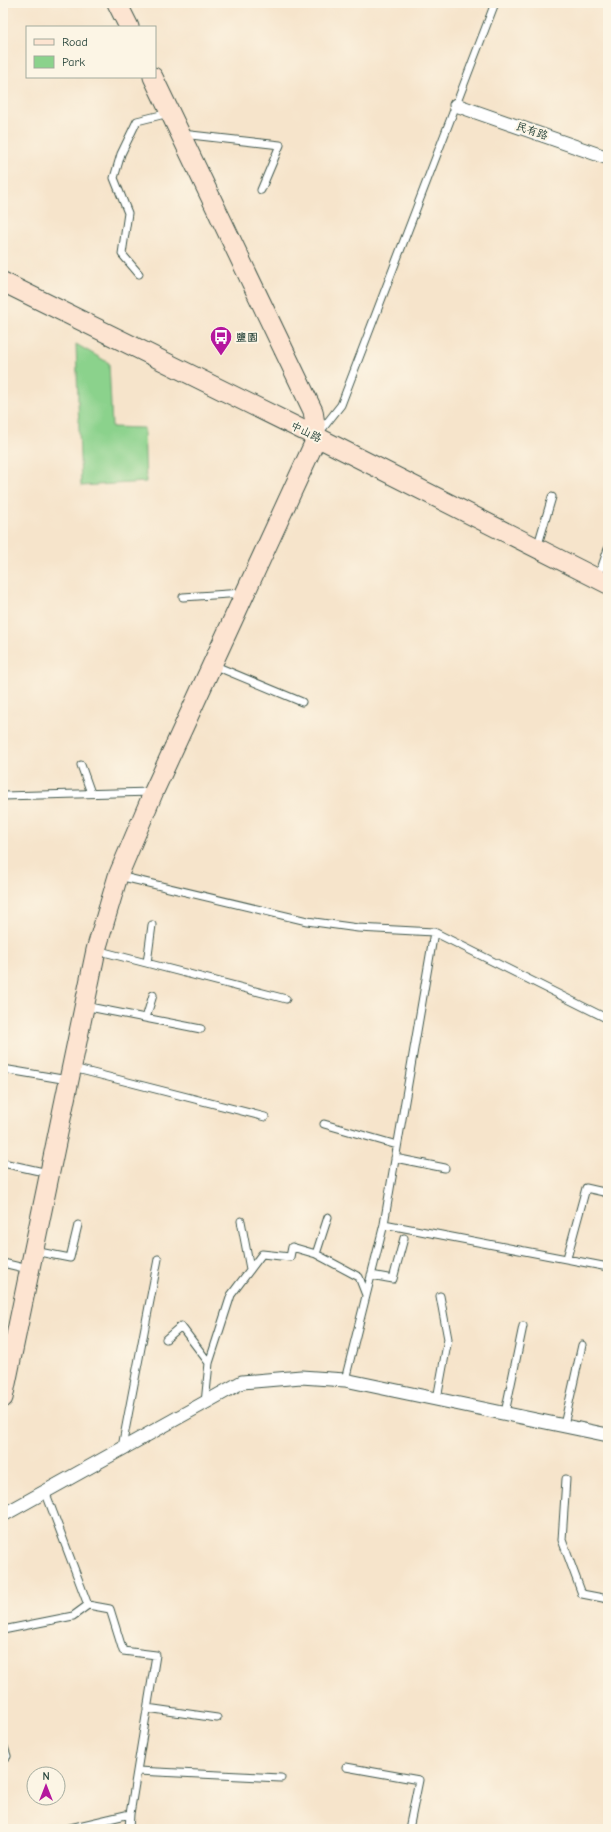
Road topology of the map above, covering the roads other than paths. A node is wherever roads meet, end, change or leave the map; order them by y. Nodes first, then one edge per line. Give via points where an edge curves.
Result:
1 (117, 3) edge
2 (495, 3) edge
3 (128, 26) edge
4 (154, 78) edge
5 (456, 105) junction
6 (171, 113) junction
7 (182, 134) junction
8 (608, 158) edge
9 (261, 190) dead end
10 (139, 274) dead end
11 (3, 282) edge
12 (317, 437) junction
13 (552, 497) dead end
14 (537, 548) junction
15 (608, 549) edge
16 (603, 581) edge
17 (247, 593) junction
18 (183, 597) dead end
19 (213, 665) junction
20 (302, 702) dead end
21 (81, 765) dead end
22 (154, 791) junction
23 (91, 793) junction
24 (3, 796) edge
25 (118, 876) junction
26 (152, 925) dead end
27 (434, 932) junction
28 (96, 950) junction
29 (147, 963) junction
30 (153, 996) dead end
31 (286, 999) dead end
32 (84, 1006) junction
33 (146, 1018) junction
34 (608, 1019) edge
35 (201, 1029) dead end
36 (3, 1069) edge
37 (69, 1074) junction
38 (265, 1117) dead end
39 (324, 1124) dead end
40 (398, 1145) junction
41 (395, 1158) junction
42 (3, 1163) edge
43 (445, 1168) dead end
44 (51, 1173) junction
45 (608, 1193) edge
46 (328, 1217) dead end
47 (241, 1221) dead end
48 (384, 1224) junction
49 (78, 1225) dead end
50 (404, 1238) dead end
51 (34, 1251) junction
52 (316, 1254) junction
53 (567, 1258) junction
54 (158, 1259) dead end
55 (3, 1263) edge
56 (608, 1267) edge
57 (250, 1269) junction
58 (30, 1270) junction
59 (371, 1275) junction
60 (366, 1295) junction
61 (440, 1296) dead end
62 (523, 1326) dead end
63 (166, 1339) dead end
64 (582, 1345) dead end
65 (9, 1346) edge
66 (210, 1363) junction
67 (345, 1380) junction
68 (3, 1398) edge
69 (437, 1399) junction
70 (205, 1403) junction
71 (505, 1413) junction
72 (564, 1425) junction
73 (608, 1435) edge
74 (122, 1448) junction
75 (566, 1479) dead end
76 (45, 1491) junction
77 (3, 1515) edge
78 (608, 1599) edge
79 (88, 1605) junction
80 (3, 1630) edge
81 (147, 1708) junction
82 (217, 1718) dead end
83 (3, 1744) edge
84 (3, 1758) edge
85 (346, 1766) dead end
86 (137, 1771) junction
87 (281, 1778) dead end
88 (130, 1814) junction
89 (66, 1829) edge
90 (130, 1829) edge
91 (409, 1829) edge

1 - 3 street
2 - 5 lane
4 - 6 street
5 - 8 street, 民有路
5 - 12 lane via 341,405
6 - 7 street
6 - 10 lane via 137,121 120,154 114,178 128,213 122,254
7 - 9 lane via 280,145
7 - 12 street via 313,411
11 - 12 street, 中山路
12 - 14 street, 中山路
12 - 17 street
13 - 14 lane
14 - 16 street, 中山路
15 - 16 lane
17 - 18 lane
17 - 19 street
19 - 20 lane
19 - 22 street
21 - 23 lane
22 - 23 lane
22 - 25 street
23 - 24 lane
25 - 27 lane via 307,921 358,928
25 - 28 street
26 - 29 lane
27 - 34 lane
27 - 40 lane
28 - 29 lane
28 - 32 street
29 - 31 lane
30 - 33 lane
32 - 33 lane
32 - 37 street
33 - 35 lane
36 - 37 lane
37 - 38 lane
37 - 44 street
39 - 40 lane
40 - 41 lane
41 - 43 lane
41 - 48 lane
42 - 44 lane
44 - 51 street
45 - 53 lane via 586,1188
46 - 52 lane
47 - 57 lane
48 - 53 lane
48 - 59 lane
49 - 51 lane via 70,1258
50 - 59 lane via 393,1280
51 - 58 street
52 - 57 lane via 292,1247 290,1257 262,1254
52 - 60 lane via 359,1277
53 - 56 lane
54 - 74 lane
55 - 58 lane
57 - 66 lane via 231,1295
58 - 65 street
59 - 60 lane
60 - 67 lane
61 - 69 lane via 448,1339
62 - 71 lane
63 - 66 lane via 182,1326
64 - 72 lane
65 - 68 street
66 - 70 lane
67 - 69 street
67 - 70 street via 301,1377 242,1382
69 - 71 street
70 - 74 street
71 - 72 street
72 - 73 street
74 - 76 street
75 - 78 lane via 562,1540 582,1594
76 - 77 street
76 - 79 lane
79 - 80 lane via 73,1616
79 - 81 lane via 110,1609 123,1651 156,1655
81 - 82 lane
81 - 86 lane
83 - 84 lane via 7,1756
85 - 91 lane via 419,1780
86 - 87 lane
86 - 88 lane
88 - 89 lane
88 - 90 lane

